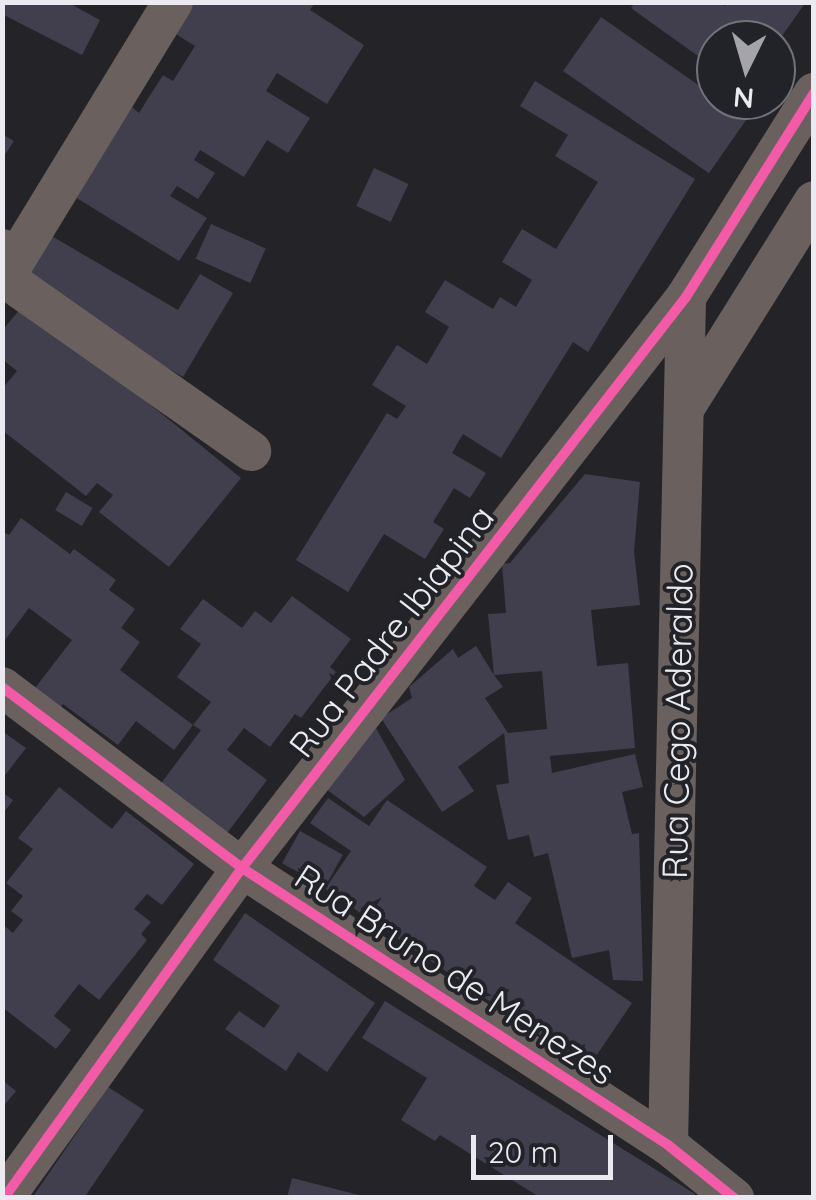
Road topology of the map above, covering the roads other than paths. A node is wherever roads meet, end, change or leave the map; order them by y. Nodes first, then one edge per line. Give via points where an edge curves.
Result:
1 (173, 2) edge
2 (814, 93) edge
3 (814, 201) edge
4 (3, 270) edge
5 (686, 297) junction
6 (684, 410) junction
7 (251, 451) dead end
8 (2, 688) edge
9 (242, 868) junction
10 (668, 1145) junction
11 (4, 1198) edge
12 (734, 1198) edge

1 - 4 street
2 - 5 street, Rua Padre Ibiapina
3 - 6 street
4 - 7 street
5 - 6 street, Rua Cego Aderaldo
5 - 9 street, Rua Padre Ibiapina
6 - 10 street, Rua Cego Aderaldo
8 - 9 street, Rua Bruno de Menezes
9 - 10 street, Rua Bruno de Menezes
9 - 11 street, Rua Padre Ibiapina
10 - 12 street, Rua Bruno de Menezes

